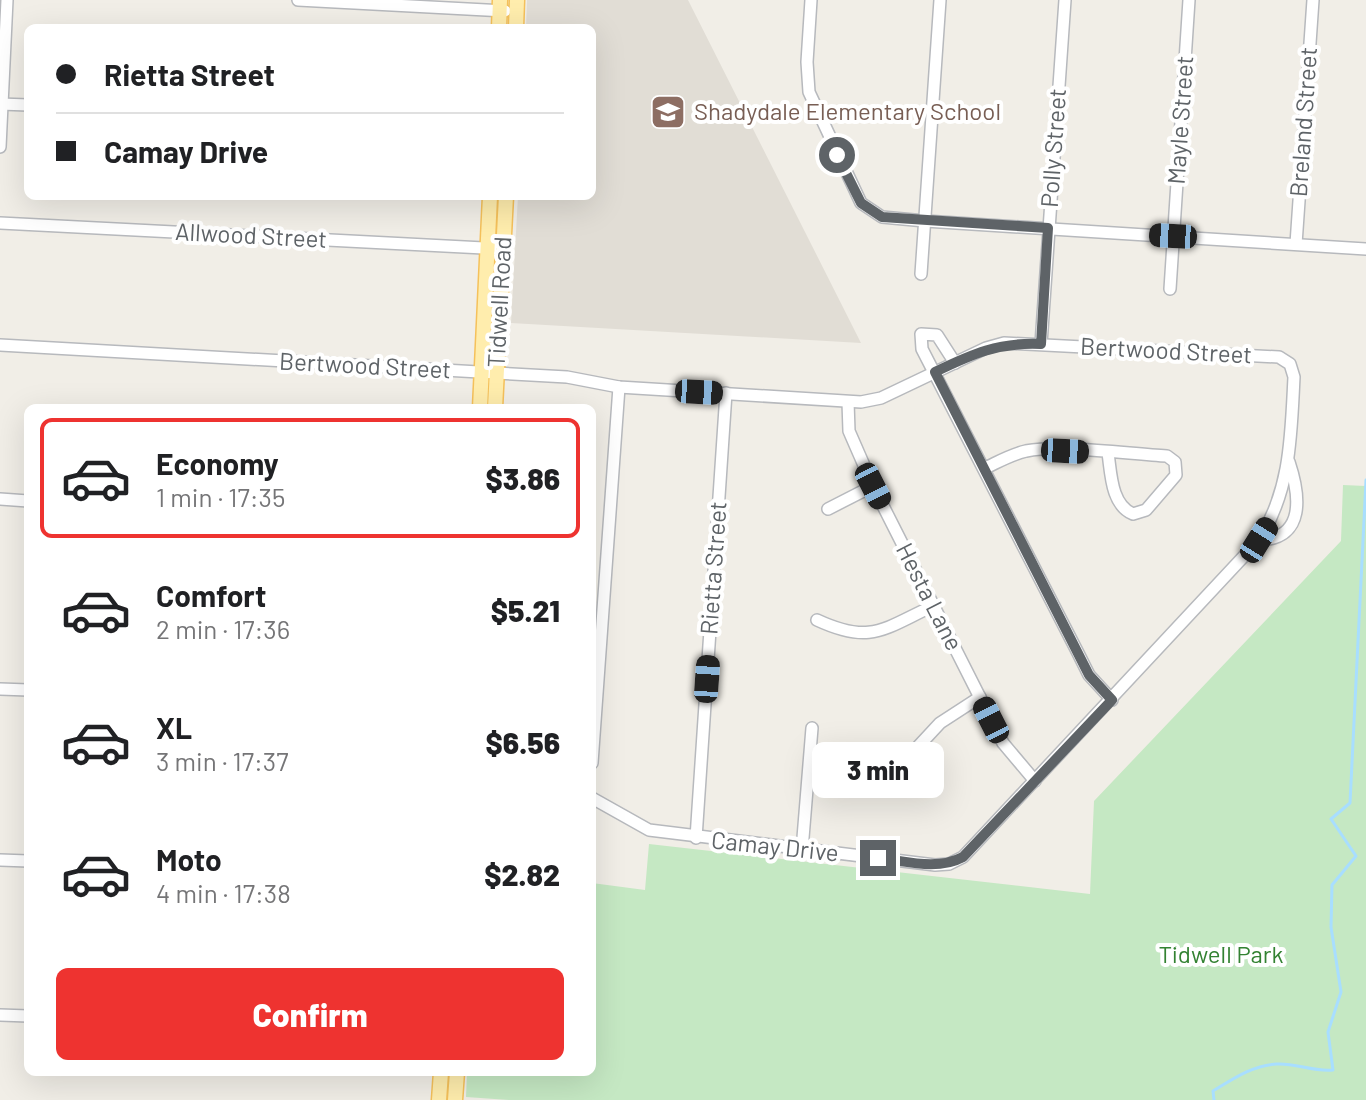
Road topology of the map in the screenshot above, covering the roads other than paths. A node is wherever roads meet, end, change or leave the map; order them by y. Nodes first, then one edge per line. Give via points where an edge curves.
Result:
1 (7, 0) edge
2 (298, 0) edge
3 (811, 0) edge
4 (940, 0) edge
5 (1065, 0) edge
6 (1189, 0) edge
7 (1313, 0) edge
8 (500, 5) edge
9 (517, 6) edge
10 (1, 104) edge
11 (24, 105) edge
12 (0, 147) edge
13 (490, 200) edge
14 (506, 200) edge
15 (925, 221) junction
16 (0, 223) edge
17 (1048, 228) junction
18 (1173, 236) junction
19 (1296, 244) junction
20 (487, 248) junction
21 (503, 249) junction
22 (1366, 249) edge
23 (921, 274) dead end
24 (1170, 289) dead end
25 (1041, 344) junction
26 (0, 345) edge
27 (955, 363) junction
28 (1290, 364) joint
29 (935, 372) junction
30 (489, 373) junction
31 (619, 387) junction
32 (726, 393) junction
33 (848, 402) junction
34 (481, 404) edge
35 (494, 404) edge
36 (1108, 453) junction
37 (1288, 461) junction
38 (985, 468) junction
39 (873, 486) junction
40 (0, 499) edge
41 (24, 501) edge
42 (828, 509) dead end
43 (1259, 540) junction
44 (933, 606) junction
45 (817, 620) dead end
46 (0, 689) edge
47 (24, 690) edge
48 (980, 697) junction
49 (1112, 700) junction
50 (596, 707) edge
51 (812, 728) dead end
52 (914, 751) dead end
53 (1035, 781) junction
54 (596, 800) edge
55 (696, 838) junction
56 (802, 850) junction
57 (0, 860) edge
58 (24, 861) edge
59 (0, 1015) edge
60 (24, 1016) edge
61 (441, 1076) edge
62 (457, 1076) edge
63 (439, 1100) edge
64 (455, 1100) edge

1 - 10 street
2 - 8 street
3 - 15 street via 809,92 867,210 882,217
4 - 15 street
5 - 17 street, Polly Street
6 - 18 street, Mayle Street
7 - 19 street, Breland Street
8 - 9 street
10 - 11 street
10 - 12 street
13 - 20 main road, Tidwell Road
14 - 21 main road, Tidwell Road
15 - 17 street
15 - 23 street
16 - 20 street, Allwood Street
17 - 18 street
17 - 25 street, Polly Street
18 - 19 street
18 - 24 street, Mayle Street
19 - 22 street
20 - 21 street, Allwood Street
20 - 30 main road, Tidwell Road
21 - 30 main road, Tidwell Road
25 - 27 street, Bertwood Street via 995,345
25 - 28 street, Bertwood Street via 1279,357
26 - 30 street, Bertwood Street
27 - 29 street, Bertwood Street
27 - 29 street via 937,335 926,332 919,340
28 - 37 street, Camay Drive via 1294,377
29 - 33 street, Bertwood Street via 881,398
29 - 38 street
30 - 31 street, Bertwood Street via 567,377
30 - 34 main road, Tidwell Road
30 - 35 main road, Tidwell Road
31 - 32 street, Bertwood Street
31 - 50 street
32 - 33 street, Bertwood Street
32 - 55 street, Rietta Street
33 - 39 street, Hesta Lane via 849,431
36 - 36 street via 1172,458 1176,475 1146,510 1133,514 1118,499
36 - 38 street via 1030,450
37 - 43 street, Camay Drive via 1278,505
37 - 43 street, Camay Drive via 1299,502 1297,517 1281,535
38 - 49 street via 1089,675
39 - 42 street
39 - 44 street, Hesta Lane
40 - 41 street
43 - 49 street, Camay Drive
44 - 45 street via 875,634 845,633
44 - 48 street, Hesta Lane
46 - 47 street
48 - 52 street via 940,723
48 - 53 street, Hesta Lane via 1011,756
49 - 53 street, Camay Drive
51 - 56 street
53 - 56 street, Camay Drive via 963,857 949,864
54 - 55 street, Camay Drive via 649,830
55 - 56 street, Camay Drive
57 - 58 street
59 - 60 street
61 - 63 main road
62 - 64 main road

